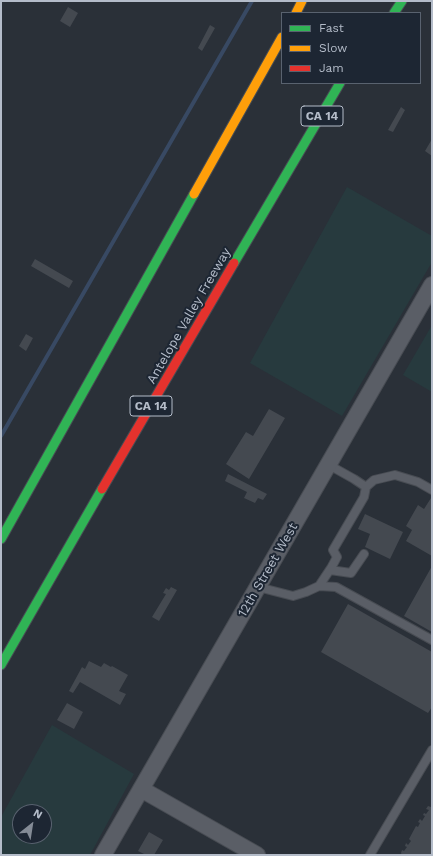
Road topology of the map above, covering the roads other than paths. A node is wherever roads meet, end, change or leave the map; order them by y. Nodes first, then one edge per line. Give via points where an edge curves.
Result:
1 (302, 1) edge
2 (402, 1) edge
3 (296, 12) edge
4 (395, 12) edge
5 (281, 39) edge
6 (339, 84) edge
7 (346, 84) edge
8 (303, 148) junction
9 (432, 285) edge
10 (329, 465) junction
11 (366, 487) junction
12 (432, 490) edge
13 (1, 540) edge
14 (364, 554) dead end
15 (331, 568) junction
16 (319, 586) junction
17 (258, 587) junction
18 (432, 640) edge
19 (1, 665) edge
20 (432, 750) edge
21 (141, 789) junction
22 (103, 855) edge
23 (257, 855) edge
24 (370, 855) edge

1 - 3 highway
2 - 4 highway
5 - 13 highway
6 - 8 highway, Antelope Valley Freeway / CA 14
7 - 8 highway
8 - 19 highway, Antelope Valley Freeway / CA 14
9 - 10 street, 12th Street West
10 - 11 lane
10 - 17 street, 12th Street West
11 - 12 lane via 374,480 394,475 418,482
11 - 15 lane via 364,497 333,550 337,557
14 - 15 lane via 351,573 330,570
15 - 16 lane
16 - 17 lane via 292,596
16 - 18 lane via 336,587
17 - 21 street, 12th Street West
20 - 24 lane
21 - 22 street, 12th Street West
21 - 23 street

